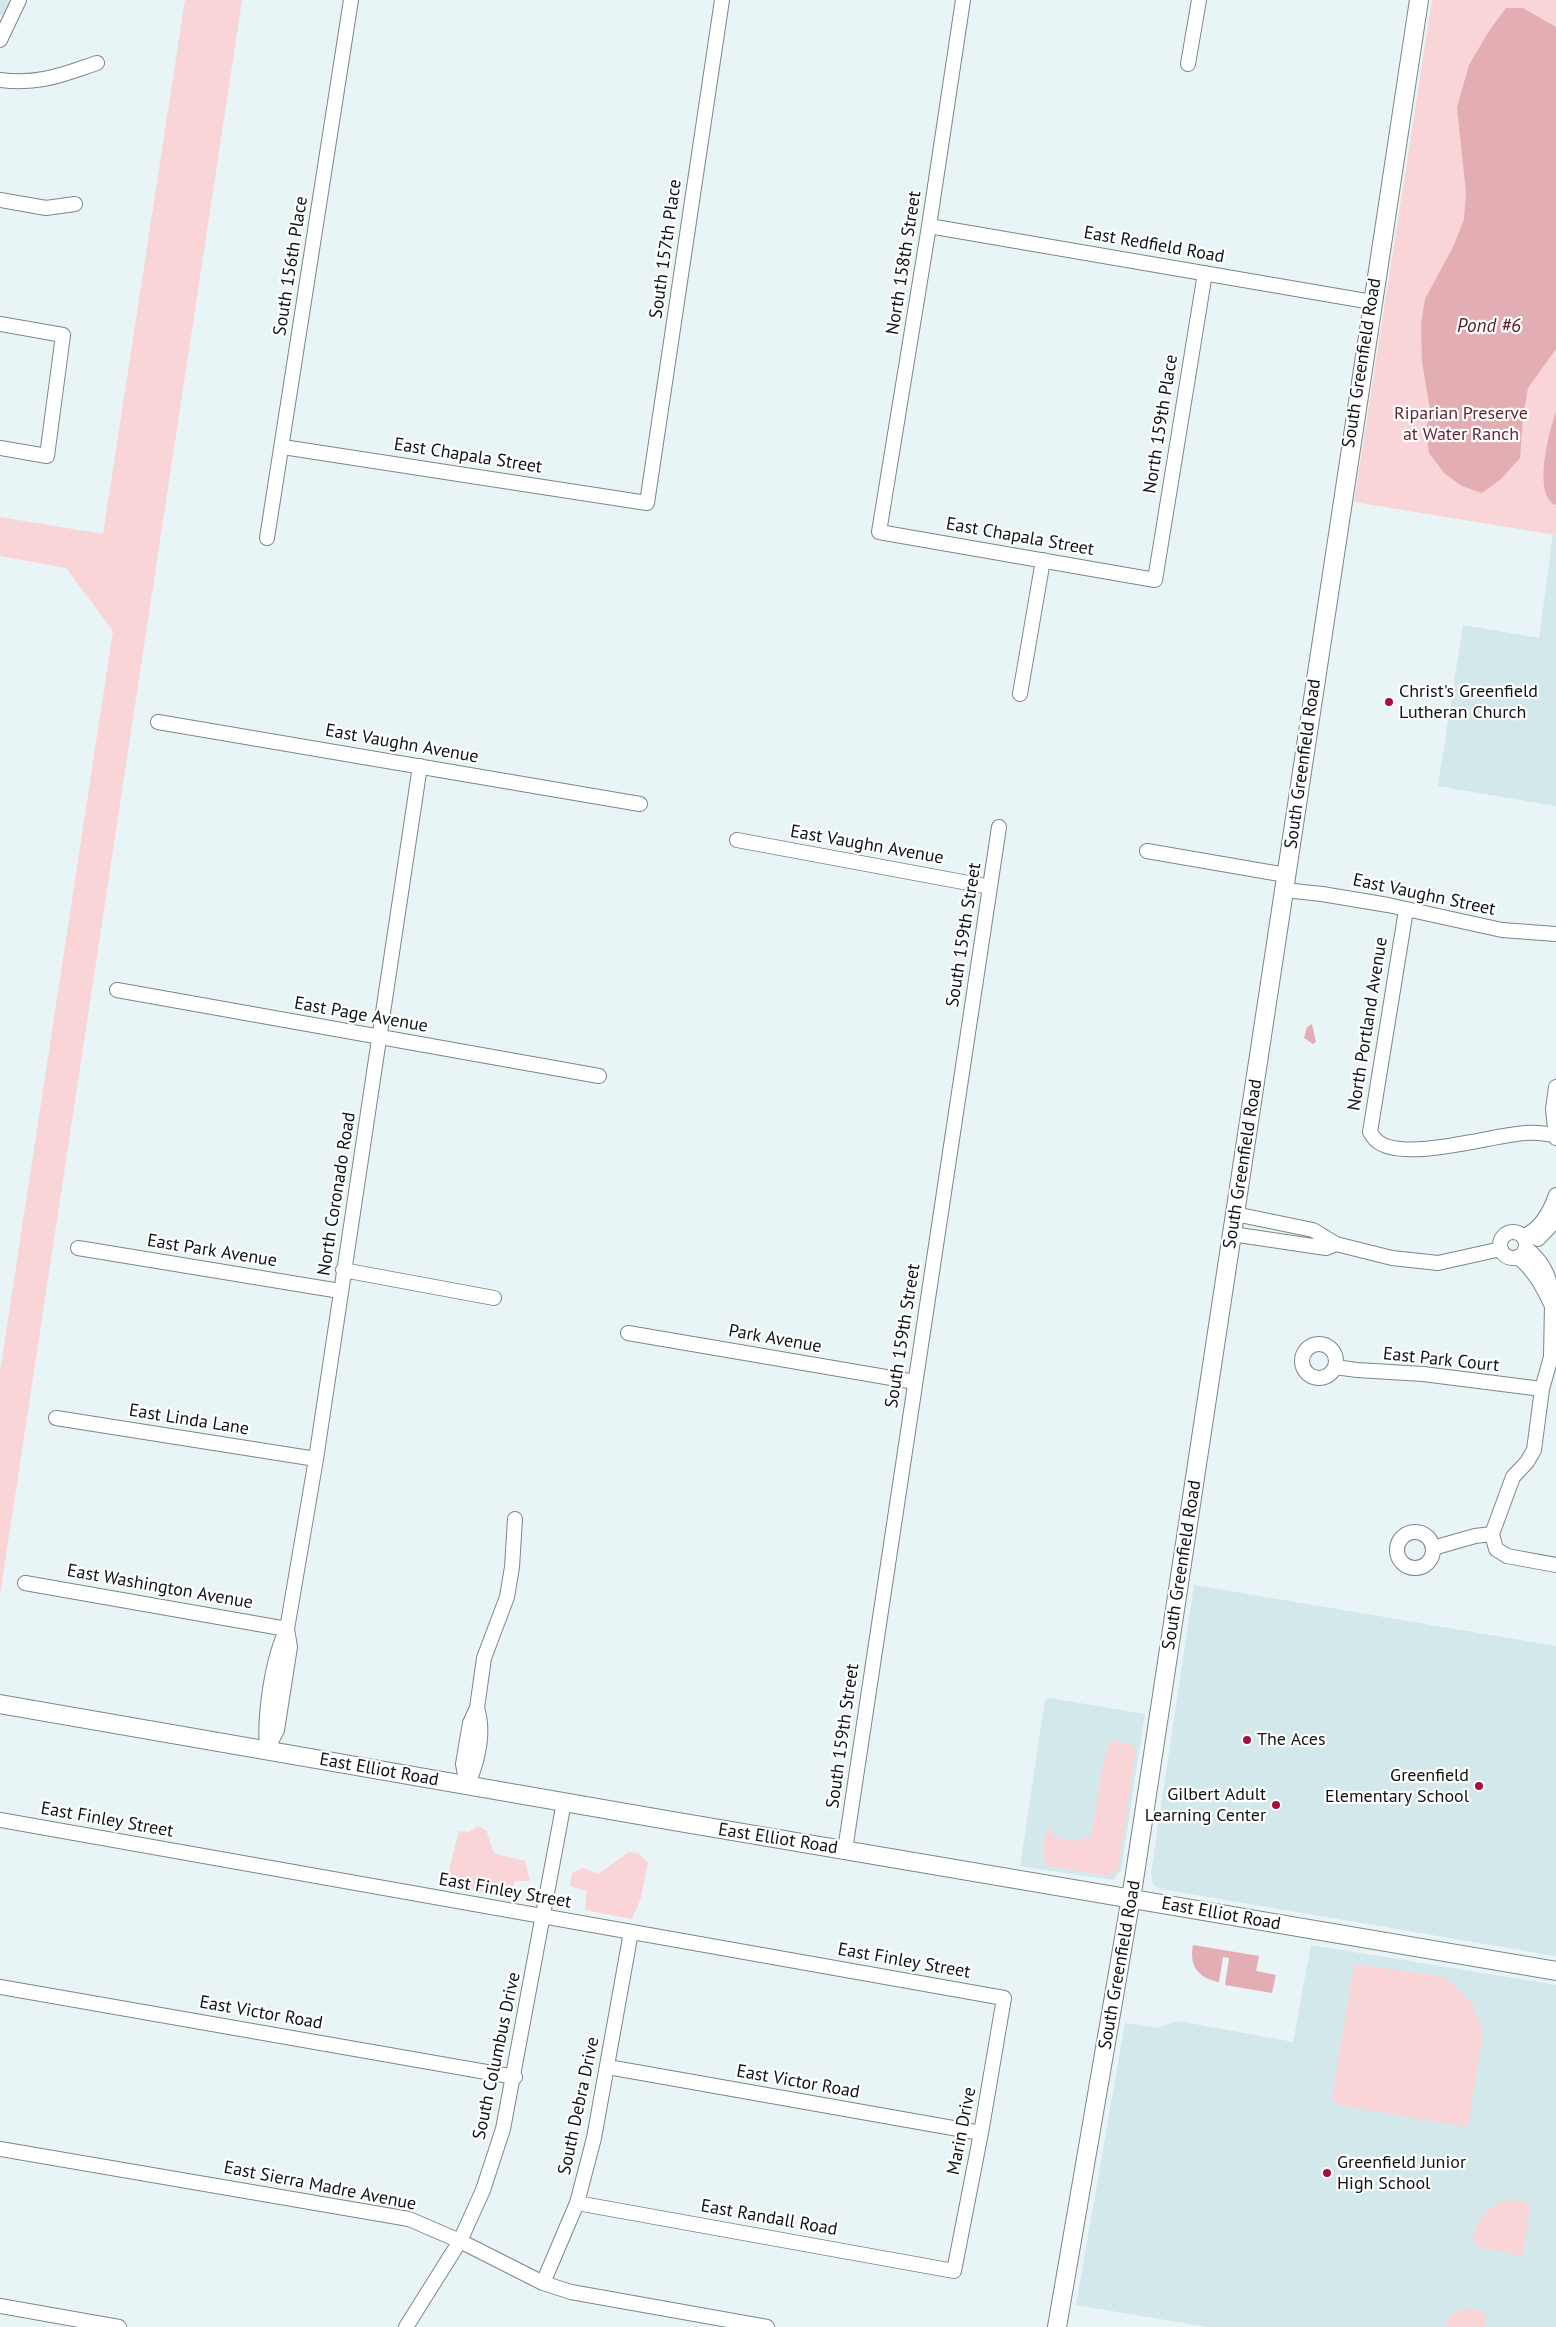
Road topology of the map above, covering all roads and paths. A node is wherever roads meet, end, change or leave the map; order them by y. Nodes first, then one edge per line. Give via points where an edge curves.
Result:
1 (19, 0) edge
2 (351, 0) edge
3 (722, 0) edge
4 (963, 0) edge
5 (1199, 0) edge
6 (1419, 0) edge
7 (0, 40) edge
8 (98, 63) dead end
9 (1188, 64) dead end
10 (0, 80) edge
11 (0, 200) edge
12 (75, 204) dead end
13 (929, 226) junction
14 (1205, 273) junction
15 (1372, 302) junction
16 (0, 324) edge
17 (283, 446) junction
18 (0, 448) edge
19 (647, 503) joint
20 (879, 532) joint
21 (267, 538) dead end
22 (1043, 560) junction
23 (1155, 580) joint
24 (1020, 694) dead end
25 (158, 722) dead end
26 (420, 766) junction
27 (640, 804) dead end
28 (999, 827) dead end
29 (737, 840) dead end
30 (1147, 851) dead end
31 (1285, 883) junction
32 (990, 887) junction
33 (1406, 910) junction
34 (1556, 934) edge
35 (117, 990) dead end
36 (380, 1038) junction
37 (599, 1076) dead end
38 (1556, 1087) edge
39 (1556, 1136) edge
40 (1556, 1195) edge
41 (1235, 1214) junction
42 (1556, 1220) edge
43 (1289, 1225) junction
44 (1232, 1234) junction
45 (1286, 1242) junction
46 (1336, 1244) junction
47 (1523, 1247) junction
48 (78, 1248) dead end
49 (1501, 1249) junction
50 (343, 1270) junction
51 (340, 1291) junction
52 (494, 1298) dead end
53 (628, 1332) dead end
54 (1553, 1357) edge
55 (1335, 1367) dead end
56 (915, 1382) junction
57 (1542, 1389) junction
58 (56, 1418) dead end
59 (316, 1459) junction
60 (515, 1519) dead end
61 (1492, 1534) junction
62 (1433, 1548) dead end
63 (1556, 1565) edge
64 (25, 1583) dead end
65 (287, 1629) junction
66 (0, 1704) edge
67 (267, 1750) junction
68 (467, 1786) junction
69 (564, 1802) junction
70 (0, 1820) edge
71 (845, 1850) junction
72 (1131, 1899) junction
73 (543, 1916) junction
74 (630, 1932) junction
75 (1556, 1971) edge
76 (0, 1987) edge
77 (1004, 1998) joint
78 (608, 2067) junction
79 (515, 2077) junction
80 (981, 2133) junction
81 (0, 2149) edge
82 (578, 2203) junction
83 (460, 2241) junction
84 (954, 2271) joint
85 (543, 2282) junction
86 (0, 2306) edge
87 (119, 2327) edge
88 (406, 2327) edge
89 (767, 2327) edge
90 (1057, 2327) edge

1 - 7 street
2 - 17 street, South 156th Place
3 - 19 street, South 157th Place
4 - 13 street, North 158th Street
5 - 9 street
6 - 15 main road, South Greenfield Road
8 - 10 street via 54,78 24,83
11 - 12 street via 46,208
13 - 14 street, East Redfield Road
13 - 20 street, North 158th Street
14 - 15 street, East Redfield Road
14 - 23 street, North 159th Place
15 - 31 main road, South Greenfield Road
16 - 18 street via 63,335 47,456
17 - 19 street, East Chapala Street
17 - 21 street, South 156th Place
20 - 22 street, East Chapala Street
22 - 23 street, East Chapala Street
22 - 24 street
25 - 26 street, East Vaughn Avenue
26 - 27 street, East Vaughn Avenue
26 - 36 street, North Coronado Road
28 - 32 street, South 159th Street
29 - 32 street, East Vaughn Avenue
30 - 31 street, East Vaughn Street
31 - 33 street, East Vaughn Street via 1322,894
31 - 41 main road, South Greenfield Road
32 - 56 street, South 159th Street
33 - 34 street, East Vaughn Street via 1502,930
33 - 39 street, North Portland Avenue via 1370,1132 1377,1142 1410,1149 1445,1148 1526,1133
35 - 36 street, East Page Avenue
36 - 37 street, East Page Avenue
36 - 50 street, North Coronado Road
38 - 39 street via 1552,1109
40 - 47 street via 1549,1213
41 - 43 street
41 - 44 main road, South Greenfield Road
42 - 47 street via 1537,1240
43 - 45 street
43 - 46 street via 1314,1230
44 - 45 street
44 - 72 main road, South Greenfield Road
45 - 46 street via 1326,1248
46 - 49 street via 1392,1258 1438,1263
47 - 49 street via 1506,1256
47 - 49 street via 1516,1232 1501,1240
47 - 54 street via 1552,1306
48 - 51 street, East Park Avenue
50 - 51 street, North Coronado Road
50 - 52 street
51 - 59 street, North Coronado Road
53 - 56 street, Park Avenue
54 - 57 street
55 - 57 street, East Park Court
56 - 71 street, South 159th Street
57 - 61 street via 1534,1450 1513,1477
58 - 59 street, East Linda Lane
59 - 65 street, North Coronado Road
60 - 68 street via 507,1597 484,1658 477,1708 470,1723 463,1764
61 - 62 street
61 - 63 street via 1496,1549 1507,1556
64 - 65 street, East Washington Avenue
65 - 67 street, North Coronado Road via 290,1647 277,1730
66 - 67 main road, East Elliot Road
67 - 68 main road, East Elliot Road
68 - 69 main road, East Elliot Road
69 - 71 main road, East Elliot Road
69 - 73 street, South Columbus Drive
70 - 73 street, East Finley Street
71 - 72 main road, East Elliot Road
72 - 75 main road, East Elliot Road
72 - 90 main road, South Greenfield Road
73 - 74 street, East Finley Street
73 - 79 street, South Columbus Drive
74 - 77 street, East Finley Street
74 - 78 street, South Debra Drive
76 - 79 street, East Victor Road
77 - 80 street, Marin Drive
78 - 80 street, East Victor Road
78 - 82 street, South Debra Drive
79 - 83 street, South Columbus Drive via 489,2173
80 - 84 street, Marin Drive
81 - 83 street, East Sierra Madre Avenue via 409,2219
82 - 84 street, East Randall Road
82 - 85 street, South Debra Drive
83 - 85 street, East Sierra Madre Avenue
83 - 88 street, South Columbus Drive
85 - 89 street, East Sierra Madre Avenue via 571,2292
86 - 87 street

